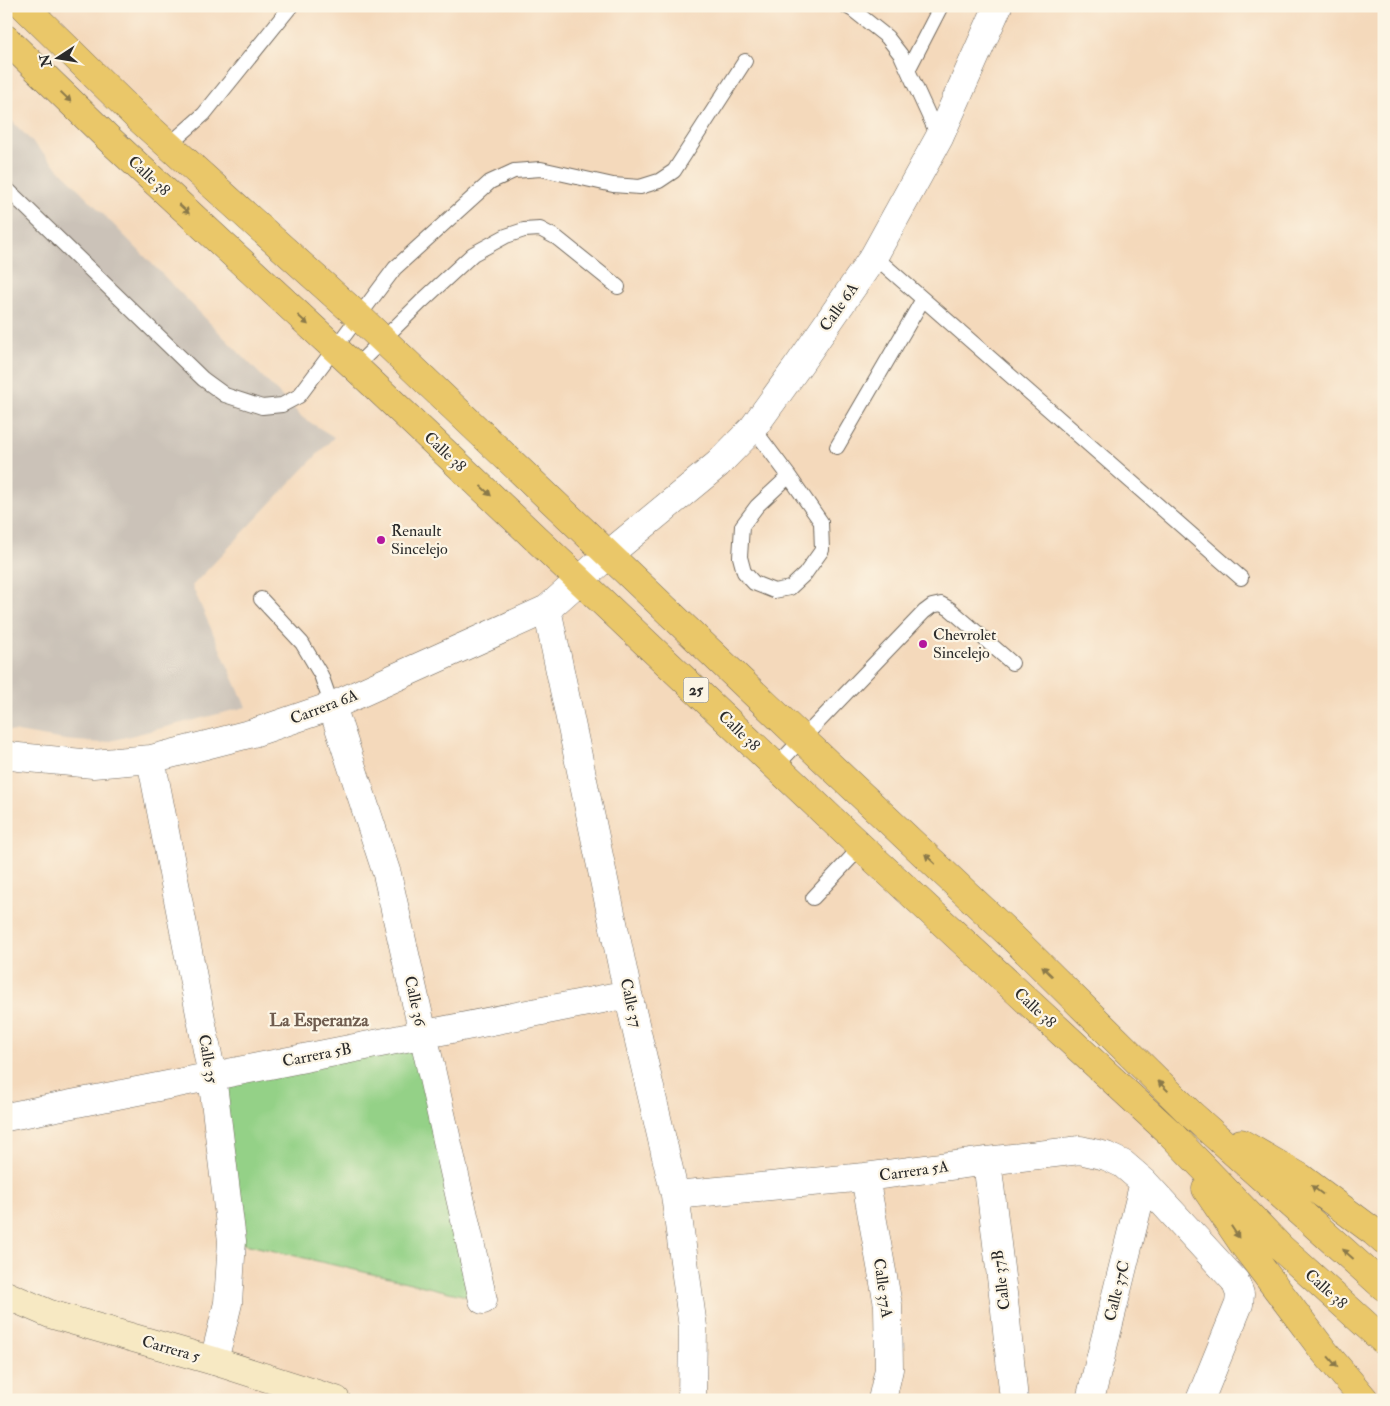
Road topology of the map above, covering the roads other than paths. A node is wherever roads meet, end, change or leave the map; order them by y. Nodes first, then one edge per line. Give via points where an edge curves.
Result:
1 (24, 6) edge
2 (290, 6) edge
3 (846, 6) edge
4 (941, 6) edge
5 (998, 6) edge
6 (6, 39) edge
7 (744, 61) dead end
8 (908, 70) junction
9 (939, 138) junction
10 (169, 146) junction
11 (6, 188) edge
12 (874, 256) junction
13 (618, 287) dead end
14 (923, 300) junction
15 (359, 317) junction
16 (382, 339) junction
17 (334, 349) junction
18 (355, 368) junction
19 (753, 428) junction
20 (837, 446) dead end
21 (789, 476) junction
22 (609, 554) junction
23 (1241, 578) dead end
24 (580, 580) junction
25 (261, 599) dead end
26 (547, 609) junction
27 (1012, 664) dead end
28 (332, 706) junction
29 (802, 739) junction
30 (6, 754) edge
31 (151, 759) junction
32 (776, 766) junction
33 (861, 847) junction
34 (813, 898) dead end
35 (628, 994) junction
36 (422, 1034) junction
37 (212, 1076) junction
38 (1191, 1114) junction
39 (6, 1117) edge
40 (1170, 1133) junction
41 (987, 1161) junction
42 (865, 1177) junction
43 (1144, 1182) junction
44 (675, 1195) junction
45 (1384, 1241) edge
46 (1384, 1287) edge
47 (6, 1295) edge
48 (483, 1300) dead end
49 (1384, 1342) edge
50 (214, 1361) junction
51 (336, 1400) edge
52 (692, 1400) edge
53 (882, 1400) edge
54 (1014, 1400) edge
55 (1090, 1400) edge
56 (1200, 1400) edge
57 (1365, 1400) edge

1 - 10 highway, Calle 38 / 25
2 - 10 lane via 204,114
3 - 8 lane via 887,36
4 - 8 lane
5 - 9 street, Calle 6A
6 -> 17 highway, Calle 38 / 25
7 - 15 lane via 674,171 659,181 640,187 613,185 541,169 514,171 490,182 395,268
8 - 9 lane
9 - 12 street, Calle 6A
10 - 15 highway, Calle 38 / 25
11 - 17 lane via 203,378 225,395 262,407 282,406 299,396
12 - 14 lane
12 - 19 street, Calle 6A
13 - 16 lane via 557,238 540,229 524,230 473,254
14 - 20 lane
14 - 23 lane
15 - 16 highway, Calle 38 / 25
15 - 17 lane
16 - 18 lane
16 - 22 highway, Calle 38 / 25
17 - 18 highway, Calle 38 / 25
18 -> 24 highway, Calle 38 / 25
19 - 21 lane
19 - 22 street, Calle 6A via 718,464
21 - 21 lane via 822,522 822,550 790,588 774,591 754,583 744,572 740,556 742,526 757,506
22 - 24 street, Carrera 6A
22 - 29 highway, Calle 38 / 25
24 - 26 street, Carrera 6A
24 - 32 highway, Calle 38 / 25
25 - 28 lane via 302,643 321,675
26 - 28 street, Carrera 6A
26 - 35 street, Calle 37
27 - 29 lane via 950,609 941,604 932,606
28 - 31 street, Carrera 6A via 253,733
28 - 36 street, Calle 36 via 388,874
29 - 32 lane
38 -> 29 highway, Calle 38 / 25 via 1008,933
30 - 31 street, Carrera 6A via 92,764
31 - 37 street, Calle 35
32 - 33 highway, Calle 38 / 25
33 - 34 lane
33 - 40 highway, Calle 38 / 25
35 - 36 street, Carrera 5B
35 - 44 street, Calle 37
36 - 37 street, Carrera 5B
36 - 48 street, Calle 36
37 - 39 street, Carrera 5B
37 - 50 street, Calle 35 via 232,1241 228,1303
45 -> 38 highway via 1300,1178
46 -> 38 highway, Calle 38 / 25
40 - 49 highway, Calle 38 / 25 via 1281,1248
40 -> 57 highway via 1243,1244
41 - 42 street, Carrera 5A
41 - 43 street, Carrera 5A via 1080,1150 1106,1156
41 - 54 street, Calle 37B
42 - 44 street, Carrera 5A
42 - 53 street, Calle 37A via 888,1306 889,1370
43 - 55 street, Calle 37C
43 - 56 street, Carrera 5A via 1235,1281 1240,1294 1239,1304
44 - 52 street, Calle 37 via 693,1327
47 - 50 main road, Carrera 5 via 50,1314
50 - 51 main road, Carrera 5

